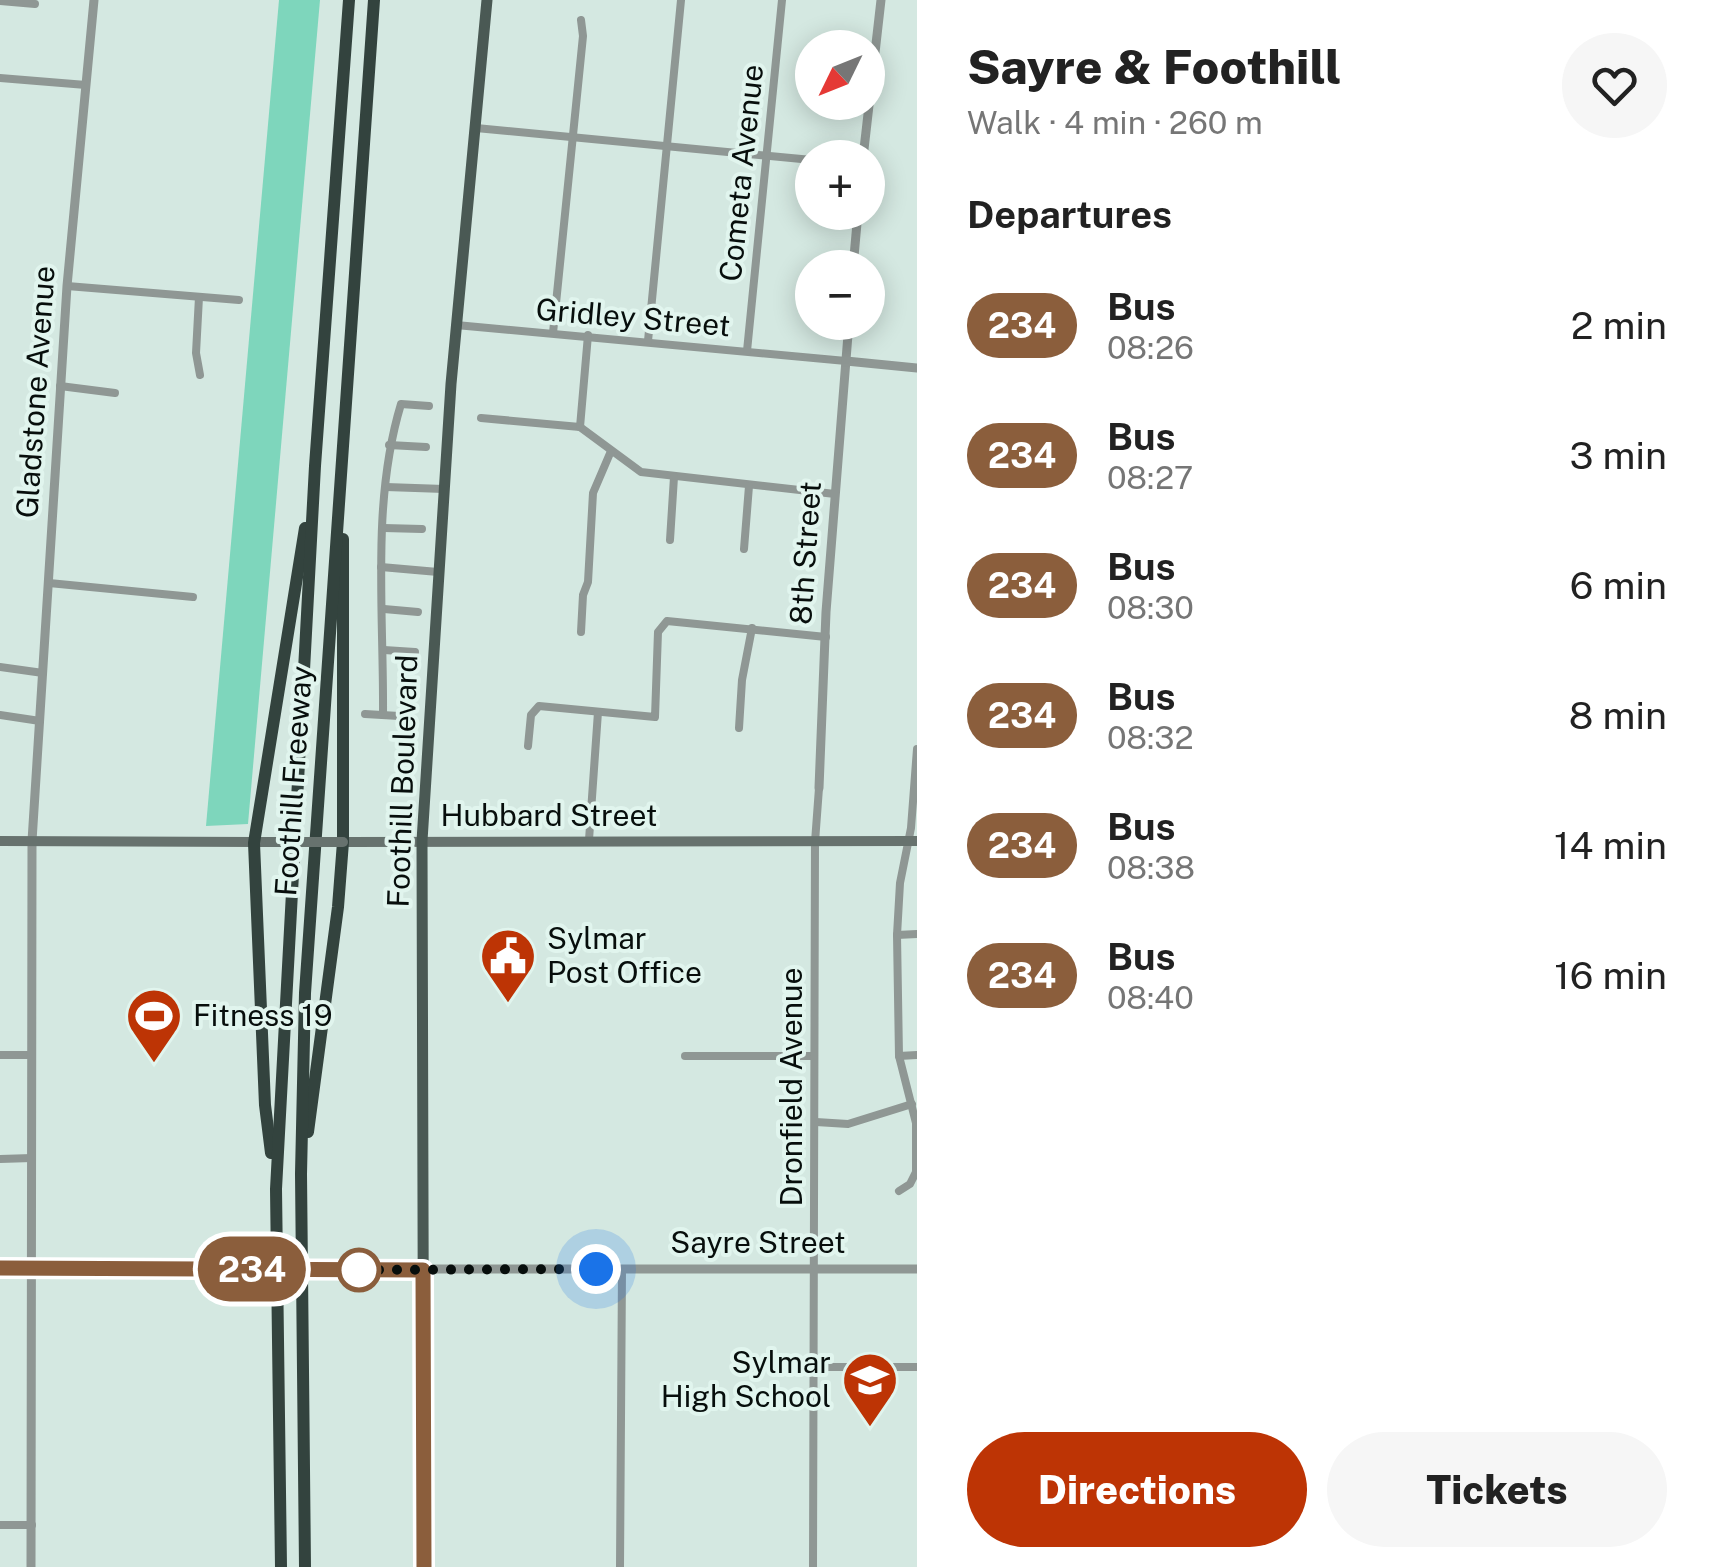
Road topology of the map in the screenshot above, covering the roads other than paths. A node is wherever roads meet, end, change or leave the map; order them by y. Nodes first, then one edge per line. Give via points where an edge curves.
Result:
1 (94, 0) edge
2 (349, 0) edge
3 (374, 0) edge
4 (487, 0) edge
5 (682, 0) edge
6 (782, 0) edge
7 (882, 0) edge
8 (0, 1) edge
9 (35, 4) dead end
10 (581, 20) dead end
11 (0, 78) edge
12 (86, 85) junction
13 (476, 128) junction
14 (573, 136) junction
15 (865, 140) edge
16 (667, 146) junction
17 (766, 155) junction
18 (795, 158) edge
19 (67, 286) junction
20 (199, 297) junction
21 (239, 300) dead end
22 (456, 325) junction
23 (553, 332) junction
24 (588, 335) junction
25 (848, 340) edge
26 (648, 341) junction
27 (747, 351) junction
28 (846, 361) junction
29 (917, 368) edge
30 (200, 375) dead end
31 (60, 386) junction
32 (115, 393) dead end
33 (429, 406) dead end
34 (482, 418) dead end
35 (343, 424) junction
36 (580, 426) junction
37 (389, 444) junction
38 (426, 447) dead end
39 (611, 451) junction
40 (315, 466) junction
41 (674, 477) junction
42 (749, 486) junction
43 (386, 487) junction
44 (444, 489) junction
45 (836, 494) junction
46 (384, 528) junction
47 (422, 529) dead end
48 (670, 540) dead end
49 (744, 549) dead end
50 (382, 567) junction
51 (438, 572) junction
52 (48, 583) junction
53 (193, 597) dead end
54 (384, 609) junction
55 (418, 612) dead end
56 (752, 628) junction
57 (581, 632) dead end
58 (826, 637) junction
59 (384, 650) junction
60 (415, 652) dead end
61 (0, 667) edge
62 (43, 673) junction
63 (598, 712) junction
64 (365, 714) dead end
65 (0, 715) edge
66 (383, 715) junction
67 (399, 716) dead end
68 (40, 721) junction
69 (739, 728) dead end
70 (528, 746) dead end
71 (917, 748) edge
72 (819, 788) joint
73 (589, 840) junction
74 (0, 841) edge
75 (32, 841) junction
76 (422, 841) junction
77 (913, 841) edge
78 (254, 842) junction
79 (344, 842) junction
80 (815, 842) junction
81 (917, 934) edge
82 (897, 935) junction
83 (0, 1055) edge
84 (31, 1055) junction
85 (917, 1055) edge
86 (686, 1056) dead end
87 (814, 1056) junction
88 (899, 1056) junction
89 (912, 1104) junction
90 (816, 1122) junction
91 (32, 1158) junction
92 (0, 1159) edge
93 (301, 1174) junction
94 (276, 1189) junction
95 (899, 1190) dead end
96 (814, 1266) junction
97 (0, 1268) edge
98 (30, 1268) junction
99 (917, 1268) edge
100 (622, 1269) junction
101 (423, 1270) junction
102 (814, 1366) junction
103 (917, 1366) edge
104 (0, 1525) edge
105 (32, 1525) junction
106 (31, 1567) edge
107 (281, 1567) edge
108 (305, 1567) edge
109 (424, 1567) edge
110 (620, 1567) edge
111 (814, 1567) edge

1 - 12 street, Gladstone Avenue
2 - 40 highway, Foothill Freeway
3 - 35 highway, Foothill Freeway
4 - 13 main road, Foothill Boulevard
5 - 16 street
6 - 17 street, Cometa Avenue
7 - 15 street
8 - 9 street
10 - 14 street
11 - 12 street
12 - 19 street, Gladstone Avenue
13 - 14 street
13 - 22 main road, Foothill Boulevard
14 - 16 street
14 - 23 street
16 - 17 street
16 - 26 street
17 - 18 street
17 - 27 street, Cometa Avenue
19 - 20 street
19 - 31 street, Gladstone Avenue
20 - 21 street
20 - 30 street
22 - 23 street, Gridley Street
22 - 44 main road, Foothill Boulevard
23 - 24 street, Gridley Street
24 - 26 street, Gridley Street
24 - 36 street
25 - 28 street, 8th Street
26 - 27 street, Gridley Street
27 - 28 street, Gridley Street
28 - 29 street
28 - 45 street, 8th Street
31 - 32 street
31 - 52 street, Gladstone Avenue
33 - 37 street via 401,404
34 - 36 street
35 - 79 highway
35 - 93 highway, Foothill Freeway via 305,993
36 - 39 street
37 - 38 street
37 - 43 street
39 - 41 street via 641,472
39 - 57 street via 594,493
40 - 78 highway
40 - 94 highway, Foothill Freeway
41 - 42 street
41 - 48 street
42 - 45 street
42 - 49 street
43 - 44 street
43 - 46 street
44 - 51 main road, Foothill Boulevard
45 - 58 street, 8th Street
46 - 47 street
46 - 50 street
50 - 51 street
50 - 54 street
51 - 76 main road, Foothill Boulevard
52 - 53 street
52 - 62 street, Gladstone Avenue
54 - 55 street
54 - 59 street
56 - 58 street
56 - 63 street via 666,621 658,632 655,716
56 - 69 street
58 - 72 street, 8th Street
59 - 60 street
59 - 66 street
61 - 62 street
62 - 68 street, Gladstone Avenue
63 - 70 street via 539,706 531,714
63 - 73 street
64 - 66 street
65 - 68 street
66 - 67 street
68 - 75 street, Gladstone Avenue
71 - 77 street
72 - 80 street, Dronfield Avenue
73 - 76 main road, Hubbard Street
73 - 80 main road, Hubbard Street
74 - 75 main road, Hubbard Street
75 - 78 main road, Hubbard Street
75 - 84 street, Gladstone Avenue
76 - 79 main road, Hubbard Street
76 - 101 main road, Foothill Boulevard
77 - 80 main road, Hubbard Street
77 - 82 street via 900,883
78 - 79 main road, Hubbard Street, bridge
78 - 94 highway via 265,1105
79 - 93 highway
80 - 87 street, Dronfield Avenue
81 - 82 street
82 - 88 street
83 - 84 street
84 - 91 street, Gladstone Avenue
85 - 88 street
86 - 87 street
87 - 90 street, Dronfield Avenue
88 - 89 street
89 - 90 street via 848,1124
89 - 95 street via 916,1172
90 - 96 street, Dronfield Avenue
91 - 92 street
91 - 98 street, Gladstone Avenue
93 - 108 highway, Foothill Freeway
94 - 107 highway, Foothill Freeway
96 - 99 street, Sayre Street
96 - 100 street, Sayre Street
96 - 102 street, Dronfield Avenue
97 - 98 street, Sayre Street
98 - 101 street, Sayre Street, bridge
98 - 105 street, Gladstone Avenue
100 - 101 street, Sayre Street
100 - 110 street
101 - 109 main road, Foothill Boulevard
102 - 103 street
102 - 111 street, Dronfield Avenue
104 - 105 street
105 - 106 street, Gladstone Avenue

